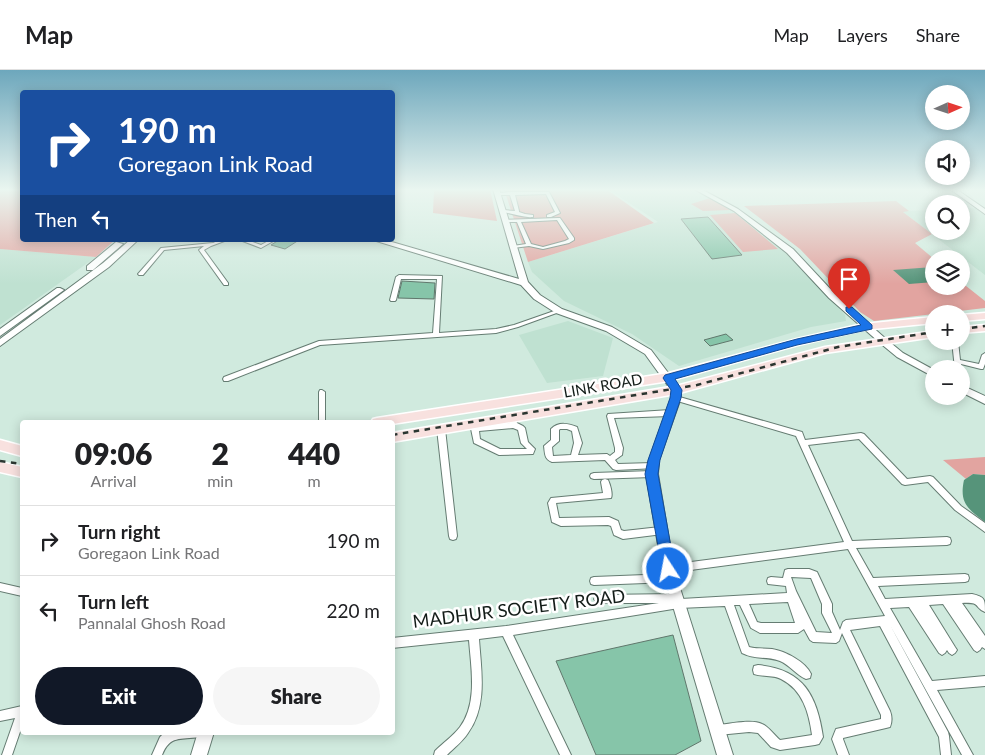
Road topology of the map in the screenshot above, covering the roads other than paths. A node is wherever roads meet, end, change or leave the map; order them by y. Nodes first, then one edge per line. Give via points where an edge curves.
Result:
1 (506, 221) edge
2 (518, 221) edge
3 (559, 221) edge
4 (750, 221) edge
5 (122, 242) edge
6 (132, 242) edge
7 (220, 242) edge
8 (247, 242) edge
9 (270, 242) edge
10 (384, 242) edge
11 (214, 244) junction
12 (529, 245) junction
13 (513, 247) junction
14 (141, 274) dead end
15 (524, 283) junction
16 (226, 284) dead end
17 (393, 300) dead end
18 (559, 311) junction
19 (985, 316) edge
20 (970, 317) edge
21 (925, 321) edge
22 (871, 326) junction
23 (984, 329) edge
24 (970, 330) edge
25 (0, 333) edge
26 (436, 334) junction
27 (925, 335) edge
28 (883, 342) junction
29 (0, 343) edge
30 (985, 355) edge
31 (970, 365) edge
32 (925, 369) edge
33 (983, 369) edge
34 (668, 378) junction
35 (226, 379) dead end
36 (322, 392) dead end
37 (970, 392) edge
38 (676, 394) junction
39 (985, 400) edge
40 (670, 413) junction
41 (322, 420) edge
42 (395, 420) edge
43 (513, 421) junction
44 (474, 427) junction
45 (441, 430) junction
46 (395, 438) edge
47 (804, 443) junction
48 (0, 445) edge
49 (20, 450) edge
50 (574, 458) junction
51 (611, 459) junction
52 (0, 467) edge
53 (652, 470) junction
54 (20, 472) edge
55 (594, 476) dead end
56 (605, 482) dead end
57 (985, 528) edge
58 (660, 531) junction
59 (453, 536) dead end
60 (947, 541) dead end
61 (850, 545) junction
62 (669, 574) junction
63 (965, 578) dead end
64 (594, 581) dead end
65 (771, 581) dead end
66 (788, 582) junction
67 (871, 582) junction
68 (0, 587) edge
69 (20, 592) edge
70 (792, 594) junction
71 (599, 599) dead end
72 (949, 599) junction
73 (743, 600) junction
74 (678, 601) junction
75 (728, 601) junction
76 (916, 601) junction
77 (883, 604) junction
78 (985, 608) edge
79 (887, 621) junction
80 (506, 631) junction
81 (474, 635) junction
82 (395, 643) edge
83 (981, 646) edge
84 (947, 650) dead end
85 (758, 670) dead end
86 (806, 674) dead end
87 (985, 681) edge
88 (930, 686) junction
89 (20, 712) edge
90 (0, 716) edge
91 (20, 718) edge
92 (717, 730) junction
93 (175, 735) edge
94 (205, 735) edge
95 (7, 755) edge
96 (157, 755) edge
97 (199, 755) edge
98 (439, 755) edge
99 (566, 755) edge
100 (725, 755) edge
101 (844, 755) edge
102 (946, 755) edge
103 (968, 755) edge

1 - 13 street
2 - 12 street
3 - 12 street via 572,239 543,248
4 - 22 street via 790,252 832,296
5 - 25 street
6 - 29 street via 106,265
7 - 11 street
8 - 9 street via 261,247
10 - 15 street
11 - 14 street via 163,249
11 - 16 street via 200,250
12 - 13 street
13 - 15 street
15 - 18 street via 537,297
17 - 26 street via 399,277 440,277
18 - 26 street via 496,331
18 - 34 street via 609,329 648,352
19 - 20 main road
21 - 22 main road
22 - 28 street
22 - 34 main road, LINK ROAD via 797,342
23 - 24 main road
26 - 35 street via 319,343
27 - 28 main road, LINK ROAD
28 - 32 street
28 - 38 main road, LINK ROAD via 825,350
30 - 33 street
31 - 33 street
34 - 38 street
34 - 42 main road, LINK ROAD
36 - 41 street
37 - 39 street
38 - 40 street
38 - 43 main road, LINK ROAD
38 - 47 street via 799,434
40 - 51 street via 610,416 619,448 619,453
40 - 53 street
43 - 44 main road, LINK ROAD
43 - 44 street via 521,428 530,452 499,452 477,441
44 - 45 main road, LINK ROAD
45 - 46 main road, LINK ROAD
45 - 59 street
47 - 57 street via 860,436 905,482 930,479 958,508
47 - 61 street
48 - 49 main road
50 - 50 street via 549,457 548,446 556,440 555,429 574,429 578,443
50 - 51 street
51 - 53 street via 616,467
52 - 54 main road
53 - 55 street
53 - 58 street
56 - 58 street via 608,496 554,500 556,520 610,521 623,535
58 - 62 street
60 - 61 street
61 - 62 street
61 - 67 street
62 - 64 street
62 - 74 street
63 - 67 street
65 - 66 street
66 - 70 street
66 - 70 street via 788,573 809,572 814,575 828,604 827,613 837,633 836,638 813,637
67 - 77 street
68 - 69 street
70 - 73 street
70 - 73 street via 798,628 760,628 754,624
71 - 74 street
72 - 76 street
72 - 78 street via 972,598 979,600
72 - 83 street
73 - 75 street
74 - 75 street
74 - 80 street, MADHUR SOCIETY ROAD
74 - 92 street
75 - 86 street via 745,650 775,654
76 - 77 street
76 - 84 street
77 - 79 street
79 - 88 street
79 - 101 street via 846,625 845,630 886,715 886,722 840,733 837,740
79 - 102 street via 944,736
80 - 81 street, MADHUR SOCIETY ROAD
80 - 99 street
81 - 82 street, MADHUR SOCIETY ROAD
81 - 98 street via 477,700 464,729
85 - 92 street via 782,673 804,692 818,737 780,745 760,728
87 - 88 street
88 - 103 street
89 - 90 street
91 - 95 street
92 - 100 street
93 - 96 street via 162,740
94 - 97 street

